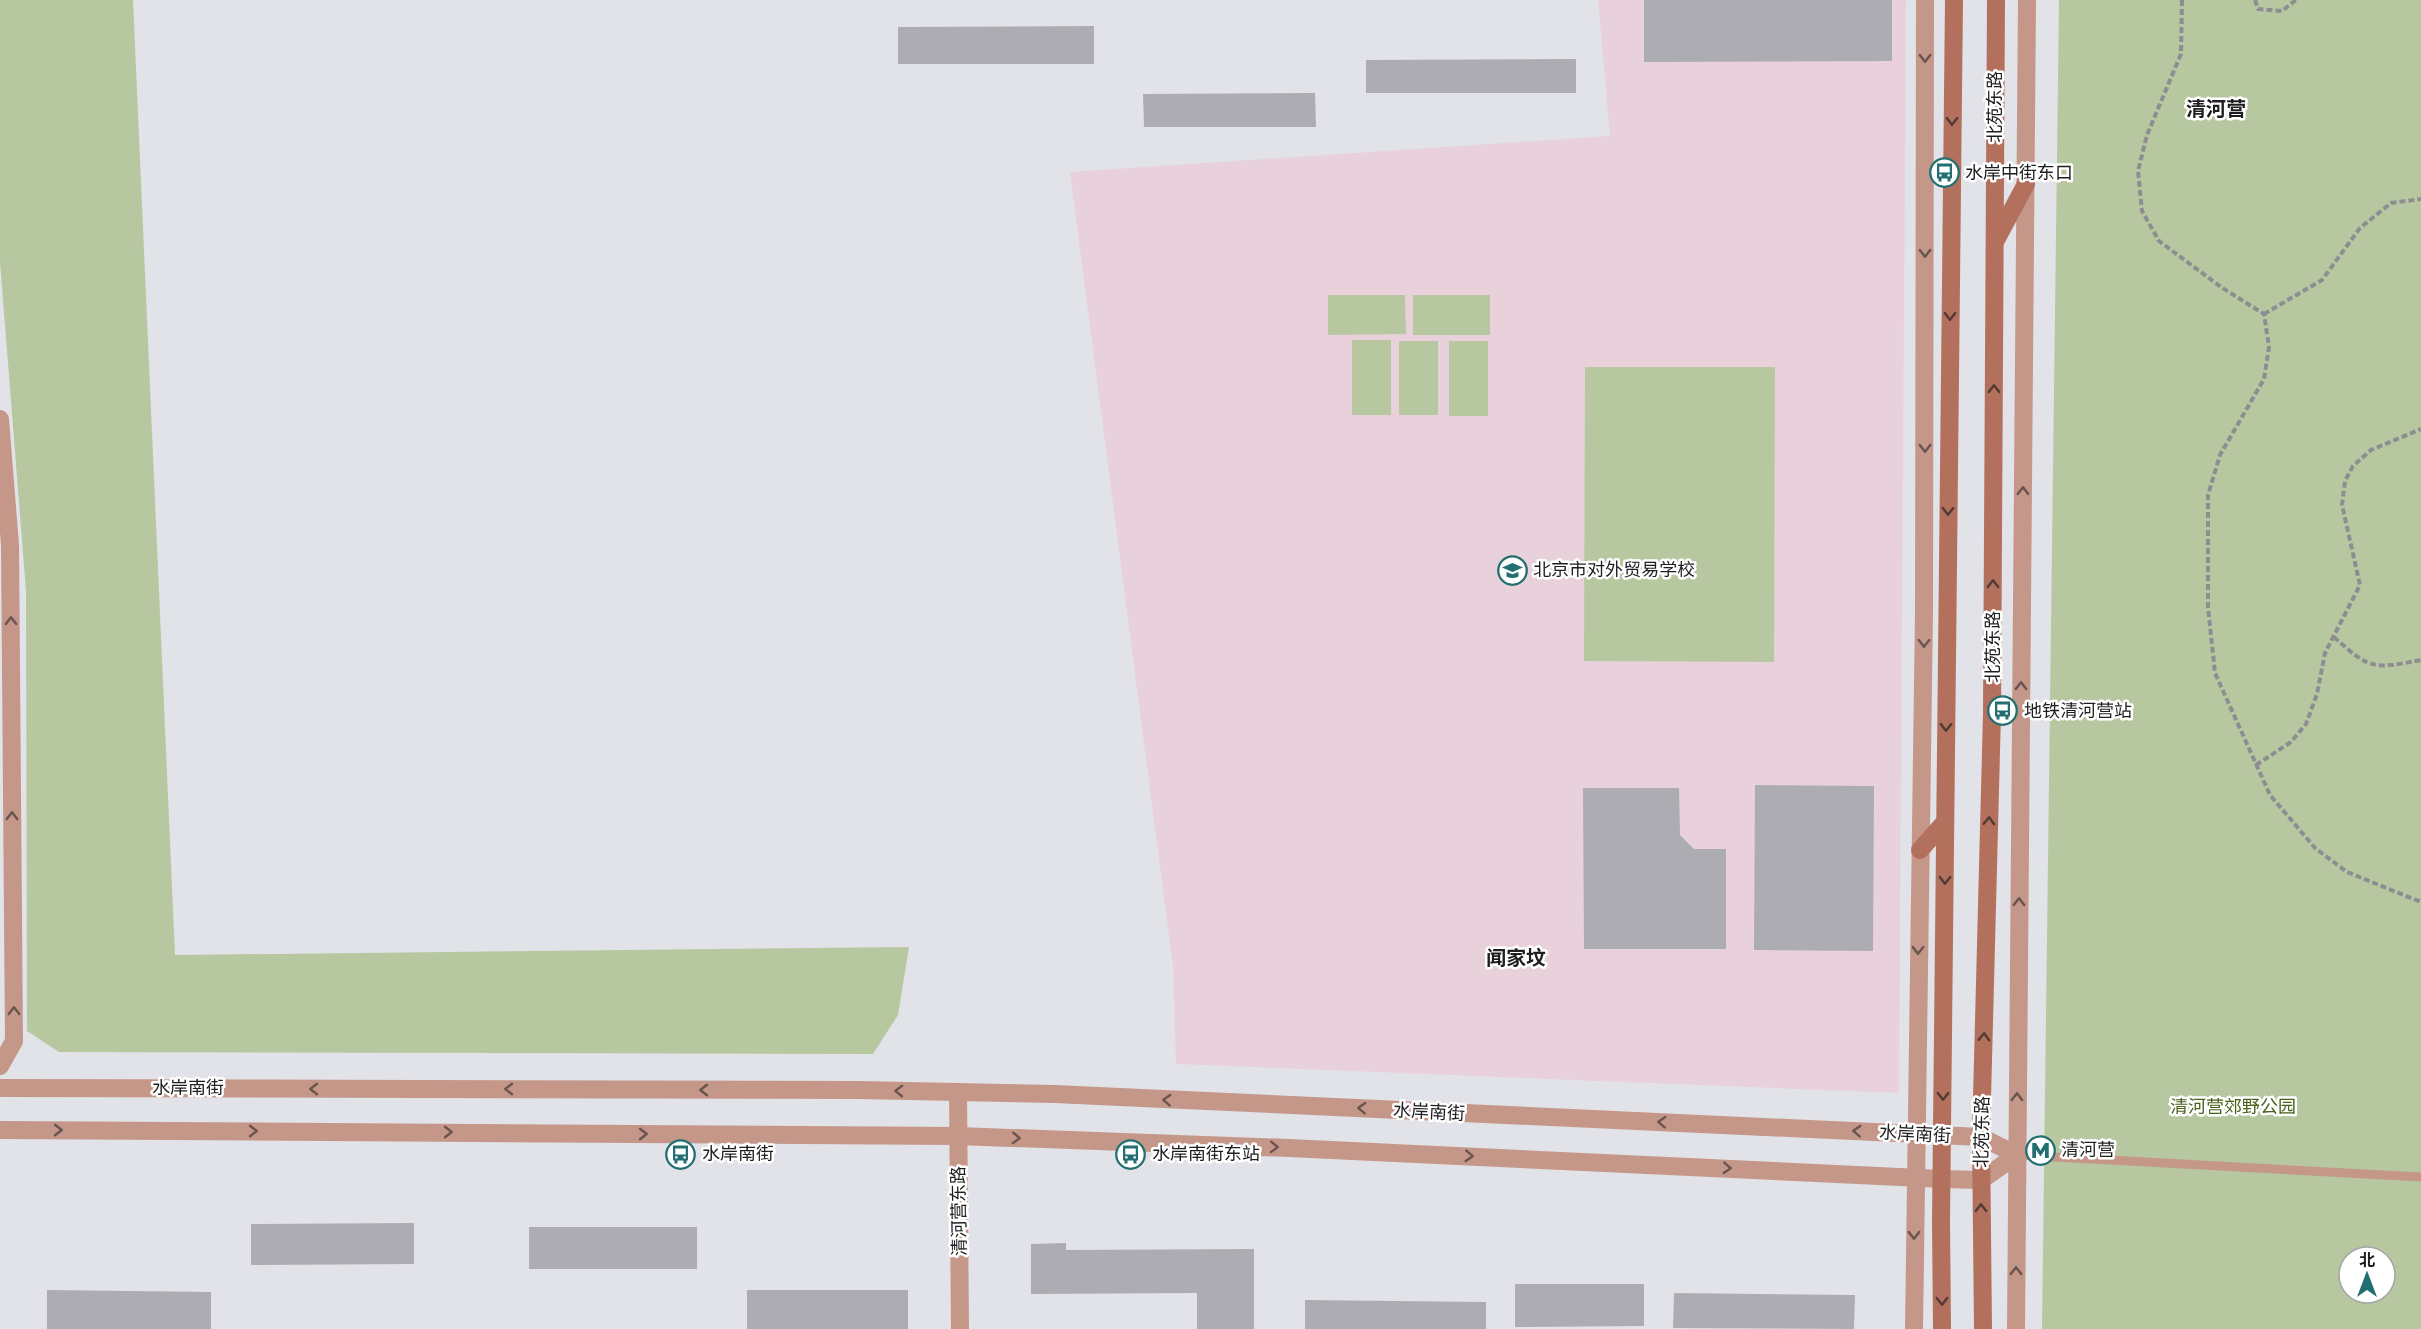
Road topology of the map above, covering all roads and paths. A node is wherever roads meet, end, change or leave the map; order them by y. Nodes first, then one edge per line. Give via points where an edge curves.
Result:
1 (1925, 0) edge
2 (1953, 0) edge
3 (1996, 0) edge
4 (2027, 0) edge
5 (2182, 0) edge
6 (2255, 0) edge
7 (2296, 0) edge
8 (2026, 184) junction
9 (2421, 199) edge
10 (1995, 242) junction
11 (2264, 314) junction
12 (0, 418) edge
13 (2421, 429) edge
14 (2334, 637) junction
15 (2421, 660) edge
16 (2256, 765) junction
17 (1945, 822) junction
18 (1920, 850) junction
19 (2421, 902) edge
20 (0, 1066) edge
21 (0, 1088) edge
22 (958, 1092) junction
23 (0, 1130) edge
24 (1915, 1134) junction
25 (1942, 1135) junction
26 (958, 1136) junction
27 (1981, 1137) junction
28 (2017, 1155) junction
29 (1915, 1177) junction
30 (2421, 1177) edge
31 (1942, 1179) junction
32 (1981, 1180) junction
33 (960, 1329) edge
34 (1914, 1329) edge
35 (1942, 1329) edge
36 (1983, 1329) edge
37 (2016, 1329) edge

1 -> 18 street
2 -> 17 main road
3 - 10 main road, 北苑东路
4 - 8 street
5 - 11 path via 2181,54 2147,135 2139,171 2142,211 2159,241
6 - 7 path via 2258,9 2282,11
8 - 10 main road
28 -> 8 street
9 - 11 path via 2391,203 2360,228 2322,280
27 -> 10 main road, 北苑东路 via 1992,713
11 - 16 path via 2269,347 2264,379 2220,455 2208,495 2208,607 2215,673
20 -> 12 street via 14,1041 10,545
13 - 14 path via 2371,450 2353,466 2345,481 2342,504 2360,585
14 - 15 path via 2368,664 2389,666
14 - 16 path via 2325,653 2306,724 2291,742
16 - 19 path via 2270,795 2315,848 2347,872
17 - 18 main road
17 -> 25 main road
18 -> 24 street
22 -> 21 street, 水岸南街
24 -> 22 street, 水岸南街
22 - 26 street, 清河营东路
23 -> 26 street
24 - 25 street, 水岸南街
24 - 29 street
25 - 27 street, 水岸南街
25 - 31 main road
26 -> 29 street
26 - 33 street, 清河营东路
27 - 28 street, 水岸南街
27 - 32 main road, 北苑东路
28 - 30 lane
28 - 32 street
37 -> 28 street
29 - 31 street
29 -> 34 street
31 - 32 street
31 -> 35 main road
36 -> 32 main road, 北苑东路

